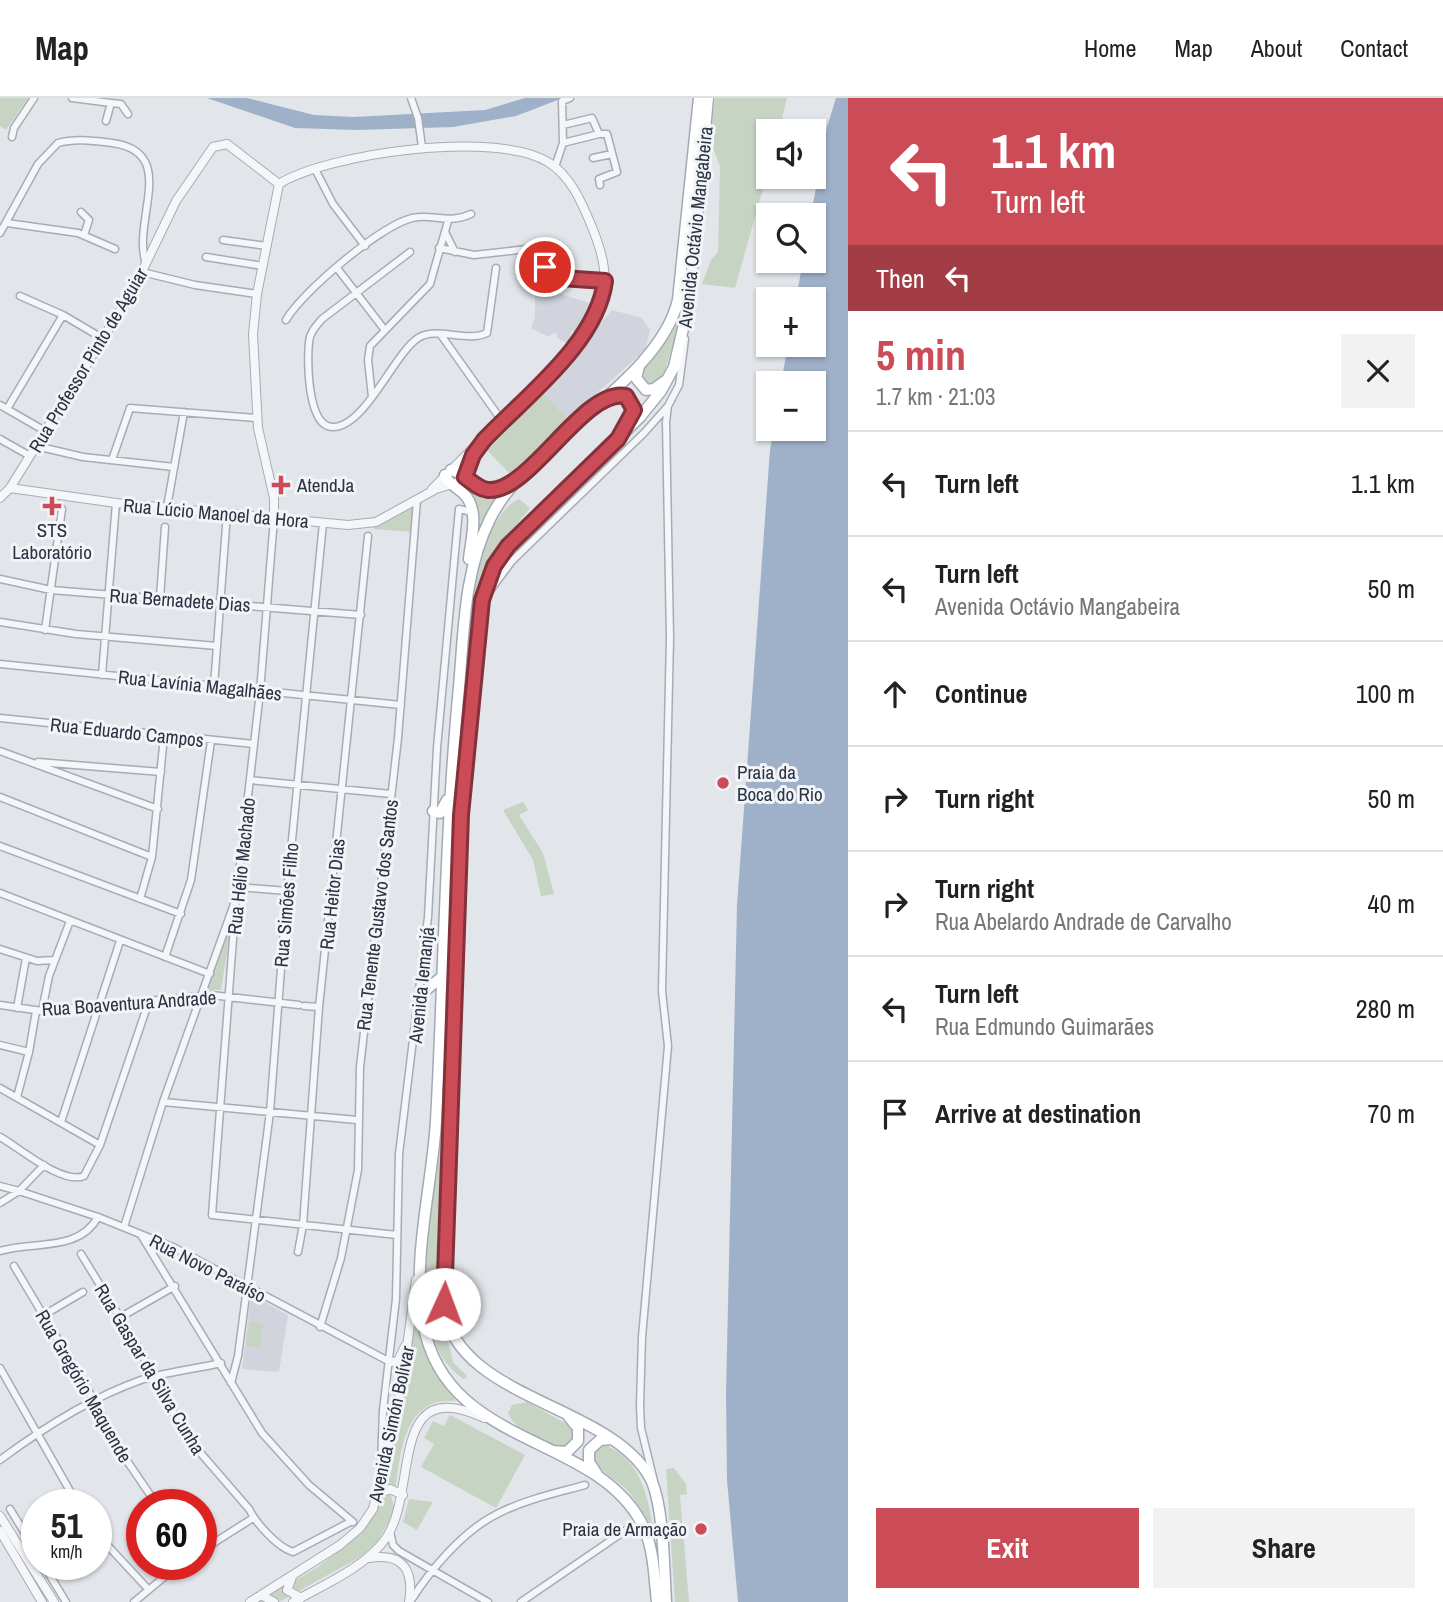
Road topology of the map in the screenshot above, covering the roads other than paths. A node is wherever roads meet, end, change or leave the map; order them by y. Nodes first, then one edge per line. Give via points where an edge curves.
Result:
1 (34, 98) edge
2 (72, 98) edge
3 (411, 98) edge
4 (570, 98) edge
5 (699, 98) edge
6 (708, 98) edge
7 (86, 101) junction
8 (98, 102) junction
9 (111, 103) junction
10 (81, 108) dead end
11 (99, 112) dead end
12 (128, 114) dead end
13 (106, 121) dead end
14 (563, 125) junction
15 (599, 134) junction
16 (12, 137) dead end
17 (563, 143) junction
18 (422, 148) junction
19 (612, 154) junction
20 (593, 158) dead end
21 (555, 167) junction
22 (315, 169) junction
23 (279, 184) junction
24 (600, 185) dead end
25 (81, 212) dead end
26 (471, 214) dead end
27 (448, 221) junction
28 (7, 223) junction
29 (444, 232) junction
30 (0, 233) edge
31 (84, 235) junction
32 (223, 240) dead end
33 (267, 246) junction
34 (365, 246) junction
35 (439, 248) junction
36 (115, 249) dead end
37 (410, 252) dead end
38 (455, 252) junction
39 (206, 257) dead end
40 (263, 266) junction
41 (144, 268) junction
42 (337, 268) junction
43 (496, 268) dead end
44 (605, 281) junction
45 (356, 293) junction
46 (257, 294) junction
47 (20, 296) dead end
48 (63, 315) junction
49 (286, 320) dead end
50 (686, 324) junction
51 (384, 329) junction
52 (441, 335) junction
53 (102, 338) junction
54 (640, 363) junction
55 (669, 378) junction
56 (372, 397) junction
57 (603, 398) junction
58 (0, 405) edge
59 (668, 406) junction
60 (7, 409) junction
61 (184, 412) junction
62 (257, 418) junction
63 (502, 421) junction
64 (45, 431) junction
65 (0, 439) edge
66 (618, 439) junction
67 (484, 440) junction
68 (36, 446) junction
69 (30, 457) junction
70 (112, 460) junction
71 (535, 462) junction
72 (174, 467) junction
73 (448, 472) junction
74 (465, 477) junction
75 (454, 486) junction
76 (10, 488) junction
77 (0, 498) edge
78 (421, 498) junction
79 (116, 503) junction
80 (167, 507) junction
81 (62, 509) dead end
82 (227, 513) junction
83 (473, 513) junction
84 (274, 518) junction
85 (323, 523) junction
86 (165, 527) dead end
87 (368, 536) dead end
88 (0, 579) edge
89 (51, 590) junction
90 (468, 590) junction
91 (107, 595) junction
92 (160, 598) junction
93 (221, 603) junction
94 (268, 607) junction
95 (313, 611) junction
96 (361, 615) junction
97 (479, 620) junction
98 (0, 622) edge
99 (45, 630) junction
100 (104, 637) junction
101 (217, 646) junction
102 (0, 664) edge
103 (102, 675) junction
104 (214, 686) junction
105 (260, 692) junction
106 (306, 697) junction
107 (352, 701) junction
108 (401, 705) junction
109 (0, 718) edge
110 (164, 736) junction
111 (211, 741) junction
112 (254, 744) junction
113 (0, 751) edge
114 (29, 761) junction
115 (161, 772) junction
116 (250, 780) junction
117 (451, 780) junction
118 (298, 785) junction
119 (343, 788) junction
120 (391, 794) junction
121 (0, 797) edge
122 (158, 809) junction
123 (433, 811) junction
124 (0, 846) edge
125 (152, 857) junction
126 (238, 887) junction
127 (287, 891) junction
128 (0, 893) edge
129 (140, 899) junction
130 (236, 900) junction
131 (181, 914) junction
132 (70, 921) junction
133 (121, 941) junction
134 (0, 949) edge
135 (165, 957) junction
136 (26, 958) junction
137 (55, 960) junction
138 (210, 974) junction
139 (443, 976) junction
140 (421, 994) junction
141 (202, 996) junction
142 (229, 997) junction
143 (149, 1001) junction
144 (277, 1004) junction
145 (0, 1005) edge
146 (100, 1006) junction
147 (319, 1007) junction
148 (17, 1008) junction
149 (39, 1011) junction
150 (0, 1045) edge
151 (29, 1052) junction
152 (0, 1088) edge
153 (17, 1097) junction
154 (163, 1102) junction
155 (222, 1108) junction
156 (270, 1112) junction
157 (312, 1115) junction
158 (356, 1120) junction
159 (61, 1122) junction
160 (0, 1137) edge
161 (100, 1145) junction
162 (44, 1165) junction
163 (0, 1186) edge
164 (19, 1191) junction
165 (0, 1203) edge
166 (98, 1217) junction
167 (256, 1222) junction
168 (303, 1225) junction
169 (124, 1227) junction
170 (347, 1231) junction
171 (140, 1234) junction
172 (397, 1236) junction
173 (0, 1251) edge
174 (298, 1252) dead end
175 (81, 1254) dead end
176 (14, 1266) dead end
177 (420, 1269) junction
178 (175, 1286) junction
179 (246, 1287) junction
180 (83, 1292) dead end
181 (126, 1314) dead end
182 (44, 1315) junction
183 (320, 1326) junction
184 (410, 1333) junction
185 (390, 1362) junction
186 (221, 1363) junction
187 (0, 1368) edge
188 (151, 1378) junction
189 (231, 1382) junction
190 (94, 1400) junction
191 (565, 1413) junction
192 (499, 1425) junction
193 (39, 1433) junction
194 (612, 1438) junction
195 (547, 1450) junction
196 (0, 1460) edge
197 (380, 1476) junction
198 (598, 1478) junction
199 (585, 1485) dead end
200 (654, 1486) junction
201 (69, 1489) edge
202 (146, 1489) edge
203 (379, 1494) junction
204 (403, 1495) junction
205 (10, 1509) dead end
206 (0, 1516) edge
207 (253, 1518) junction
208 (352, 1521) junction
209 (632, 1526) dead end
210 (21, 1527) edge
211 (360, 1528) junction
212 (0, 1531) edge
213 (390, 1532) junction
214 (217, 1541) edge
215 (112, 1550) edge
216 (366, 1558) junction
217 (433, 1570) junction
218 (293, 1575) junction
219 (53, 1580) edge
220 (160, 1580) edge
221 (148, 1589) junction
222 (261, 1595) junction
223 (297, 1600) edge
224 (42, 1602) edge
225 (54, 1602) edge
226 (66, 1602) edge
227 (134, 1602) edge
228 (250, 1602) edge
229 (274, 1602) edge
230 (409, 1602) edge
231 (488, 1602) edge
232 (521, 1602) edge
233 (657, 1602) edge
234 (666, 1602) edge

1 - 16 street
2 - 7 street
3 - 18 street
4 - 14 street via 562,101
5 - 54 main road, Avenida Octávio Mangabeira via 678,300 666,331
6 - 50 main road, Avenida Octávio Mangabeira
7 - 8 street
7 - 10 street
8 - 9 street
8 - 11 street
9 - 12 street via 121,104
9 - 13 street
14 - 15 street via 594,118
14 - 17 street
15 - 17 street
15 - 19 street via 607,134
17 - 21 street
18 - 21 street via 506,150 538,157
18 - 22 street
19 - 20 street
19 - 24 street via 617,172 599,179
21 - 44 street via 572,186 588,218 601,249
22 - 23 street
22 - 34 street via 333,204
23 - 33 street
23 - 41 street, Rua Professor Pinto de Aguiar via 227,144 213,147 176,201
25 - 31 street via 89,219
26 - 27 street
27 - 29 street
27 - 34 street via 406,219
28 - 30 street
28 - 31 street
28 - 41 street via 38,164 58,143 128,146 144,157 150,173 141,243
29 - 35 street
29 - 38 street
31 - 36 street
32 - 33 street
33 - 40 street
34 - 42 street
35 - 38 street
35 - 51 street via 426,290
37 - 45 street
38 - 44 street via 474,255 520,248 555,276
39 - 40 street
40 - 46 street
41 - 46 street via 195,285
41 - 53 street, Rua Professor Pinto de Aguiar
42 - 45 street
42 - 49 street via 304,296
43 - 52 street via 486,333
44 - 63 street via 601,304 578,341
45 - 51 street
45 - 56 street via 312,332 312,401 317,418 336,427
46 - 62 street via 253,334
47 - 48 street
48 - 53 street
48 - 60 street
50 - 55 main road, Avenida Octávio Mangabeira
50 - 59 street via 681,375
51 - 56 street via 368,354
52 - 56 street via 416,339
52 - 63 street
53 - 64 street, Rua Professor Pinto de Aguiar
54 - 55 main road via 636,379 646,390
54 - 57 main road, Avenida Octávio Mangabeira
55 - 66 main road, Avenida Octávio Mangabeira via 648,409
57 - 66 main road via 622,394 634,405 633,416
57 - 71 main road, Avenida Octávio Mangabeira
58 - 60 street
59 - 97 street via 504,569
59 - 200 street via 670,638 662,958 668,1046 640,1406
60 - 64 street
61 - 62 street
61 - 70 street via 129,409
61 - 72 street
62 - 84 street
63 - 67 street
64 - 68 street, Rua Professor Pinto de Aguiar
65 - 69 street
66 - 97 main road, Avenida Octávio Mangabeira via 501,556 488,579
67 - 73 street
67 - 74 street
68 - 69 street, Rua Professor Pinto de Aguiar
68 - 70 street
69 - 76 street, Rua Professor Pinto de Aguiar
70 - 72 street
71 - 74 main road via 493,490
71 - 90 main road, Avenida Octávio Mangabeira via 492,514 475,555
72 - 80 street
73 - 74 main road
73 - 75 main road
73 - 78 street
74 - 75 street
75 - 78 street via 441,487
75 - 83 main road via 466,496
76 - 77 street, Rua Professor Pinto de Aguiar
76 - 79 street, Rua Lúcio Manoel da Hora
78 - 85 street, Rua Lúcio Manoel da Hora via 369,525
78 - 108 street, Rua Tenente Gustavo dos Santos
79 - 80 street, Rua Lúcio Manoel da Hora
79 - 91 street
80 - 82 street, Rua Lúcio Manoel da Hora
81 - 89 street
82 - 84 street, Rua Lúcio Manoel da Hora
82 - 93 street
83 - 90 main road
83 - 123 street, Avenida Iemanjá via 459,509
84 - 85 street, Rua Lúcio Manoel da Hora
84 - 94 street, Rua Hélio Machado
85 - 95 street, Rua Simões Filho
86 - 92 street
87 - 96 street, Rua Heitor Dias
88 - 89 street, Rua Bernadete Dias
89 - 91 street, Rua Bernadete Dias
89 - 99 street
90 - 117 main road, Avenida Octávio Mangabeira
91 - 92 street, Rua Bernadete Dias
91 - 100 street
92 - 93 street, Rua Bernadete Dias
93 - 94 street, Rua Bernadete Dias
93 - 101 street
94 - 95 street, Rua Bernadete Dias
94 - 105 street, Rua Hélio Machado
95 - 96 street, Rua Bernadete Dias
95 - 106 street, Rua Simões Filho
96 - 107 street, Rua Heitor Dias
97 - 191 main road, Avenida Octávio Mangabeira via 461,815 444,1304 455,1334 475,1360
98 - 99 street
99 - 100 street
100 - 101 street
100 - 103 street
101 - 104 street
102 - 103 street, Rua Lavínia Magalhães
103 - 104 street, Rua Lavínia Magalhães
104 - 105 street, Rua Lavínia Magalhães
105 - 106 street, Rua Lavínia Magalhães
105 - 112 street, Rua Hélio Machado
106 - 107 street, Rua Lavínia Magalhães
106 - 118 street, Rua Simões Filho
107 - 108 street, Rua Lavínia Magalhães
107 - 119 street, Rua Heitor Dias
108 - 120 street, Rua Tenente Gustavo dos Santos
109 - 110 street, Rua Eduardo Campos
110 - 111 street, Rua Eduardo Campos
110 - 115 street
111 - 112 street, Rua Eduardo Campos
111 - 131 street via 194,867
112 - 116 street, Rua Hélio Machado
113 - 114 street
114 - 115 street
114 - 122 street
115 - 122 street
116 - 118 street
116 - 126 street, Rua Hélio Machado
117 - 123 main road via 446,806 440,813
117 - 139 main road, Avenida Octávio Mangabeira
118 - 119 street
118 - 127 street, Rua Simões Filho
119 - 120 street
119 - 147 street, Rua Heitor Dias
120 - 158 street, Rua Tenente Gustavo dos Santos
121 - 125 street
122 - 125 street
123 - 140 street, Avenida Iemanjá
124 - 129 street
125 - 129 street
126 - 127 street
126 - 130 street, Rua Hélio Machado
127 - 144 street, Rua Simões Filho
128 - 132 street
129 - 131 street
130 - 138 street
130 - 142 street, Rua Hélio Machado
131 - 135 street
132 - 133 street
132 - 137 street
133 - 135 street
133 - 146 street
134 - 136 street
135 - 138 street
136 - 137 street
136 - 148 street
137 - 149 street
138 - 141 street
139 - 140 main road
139 - 177 main road, Avenida Octávio Mangabeira via 433,1164
140 - 172 street, Avenida Iemanjá via 399,1154
141 - 142 street, Rua Boaventura Andrade
141 - 143 street, Rua Boaventura Andrade
141 - 154 street
142 - 144 street, Rua Boaventura Andrade
142 - 155 street, Rua Hélio Machado
143 - 146 street, Rua Boaventura Andrade
143 - 161 street
144 - 147 street, Rua Boaventura Andrade
144 - 156 street, Rua Simões Filho
145 - 148 street, Rua Boaventura Andrade
146 - 149 street, Rua Boaventura Andrade
146 - 159 street
147 - 157 street, Rua Heitor Dias
148 - 149 street, Rua Boaventura Andrade
149 - 151 street
150 - 151 street
151 - 153 street
152 - 153 street
153 - 159 street
154 - 155 street
154 - 169 street
155 - 156 street
155 - 167 street, Rua Hélio Machado via 212,1215
156 - 157 street
156 - 167 street, Rua Simões Filho
157 - 158 street
157 - 168 street, Rua Heitor Dias
158 - 170 street, Rua Tenente Gustavo dos Santos via 358,1170
159 - 161 street
160 - 162 street
161 - 162 street via 85,1176 75,1179
162 - 164 street
163 - 164 street, Rua Novo Paraíso
164 - 165 street
164 - 166 street, Rua Novo Paraíso
166 - 169 street, Rua Novo Paraíso
166 - 173 street via 89,1231 74,1239
167 - 168 street
167 - 179 street, Rua Simões Filho
168 - 170 street
168 - 174 street, Rua Heitor Dias
169 - 171 street, Rua Novo Paraíso
170 - 172 street
170 - 183 street, Rua Tenente Gustavo dos Santos
171 - 178 street
171 - 179 street, Rua Novo Paraíso
172 - 185 street, Avenida Iemanjá
175 - 188 street, Rua Gaspar da Silva Cunha via 143,1355
176 - 182 street, Rua Gregório Maquende
177 - 184 street, Avenida Simón Bolívar
177 - 192 main road, Avenida Octávio Mangabeira via 423,1322 442,1374
178 - 181 street
178 - 186 street
179 - 183 street, Rua Novo Paraíso
179 - 189 street, Rua Simões Filho
180 - 182 street
182 - 190 street, Rua Gregório Maquende
183 - 185 street, Rua Novo Paraíso
184 - 185 street via 400,1358
184 - 197 street, Avenida Simón Bolívar
185 - 197 street, Avenida Iemanjá
186 - 188 street
186 - 189 street
187 - 193 street
188 - 190 street
188 - 207 street, Rua Gaspar da Silva Cunha via 207,1462
189 - 208 street via 270,1444 324,1500
190 - 193 street
190 - 202 street, Rua Gregório Maquende
191 - 194 main road, Avenida Octávio Mangabeira
191 - 195 main road via 578,1428 578,1441 567,1452
192 - 195 main road, Avenida Octávio Mangabeira
192 - 204 street, Avenida Simón Bolívar via 458,1408 427,1413 411,1436
193 - 196 street
193 - 201 street
194 - 198 main road via 600,1440 589,1450 589,1462
194 - 200 main road, Avenida Octávio Mangabeira via 638,1461
195 - 198 main road, Avenida Octávio Mangabeira
197 - 203 street, Avenida Simón Bolívar
198 - 233 main road, Avenida Octávio Mangabeira via 626,1500 644,1528
199 - 217 street via 494,1515
200 - 234 main road, Avenida Octávio Mangabeira
203 - 204 street via 390,1489
203 - 211 street, Avenida Simón Bolívar
204 - 213 street, Avenida Simón Bolívar
205 - 210 street
206 - 225 street
207 - 208 street, Rua Gaspar da Silva Cunha via 284,1549 293,1552
207 - 214 street
208 - 211 street
209 - 232 street
211 - 218 street, Avenida Simón Bolívar
212 - 224 street
213 - 216 street, Avenida Simón Bolívar
213 - 217 street via 397,1549
215 - 221 street
216 - 223 street, Avenida Simón Bolívar
216 - 230 street via 383,1556 404,1566 411,1577
217 - 230 street
217 - 231 street
218 - 222 street, Avenida Simón Bolívar
218 - 223 street via 287,1590
219 - 226 street
220 - 221 street
221 - 227 street
222 - 228 street, Avenida Simón Bolívar
222 - 229 street

